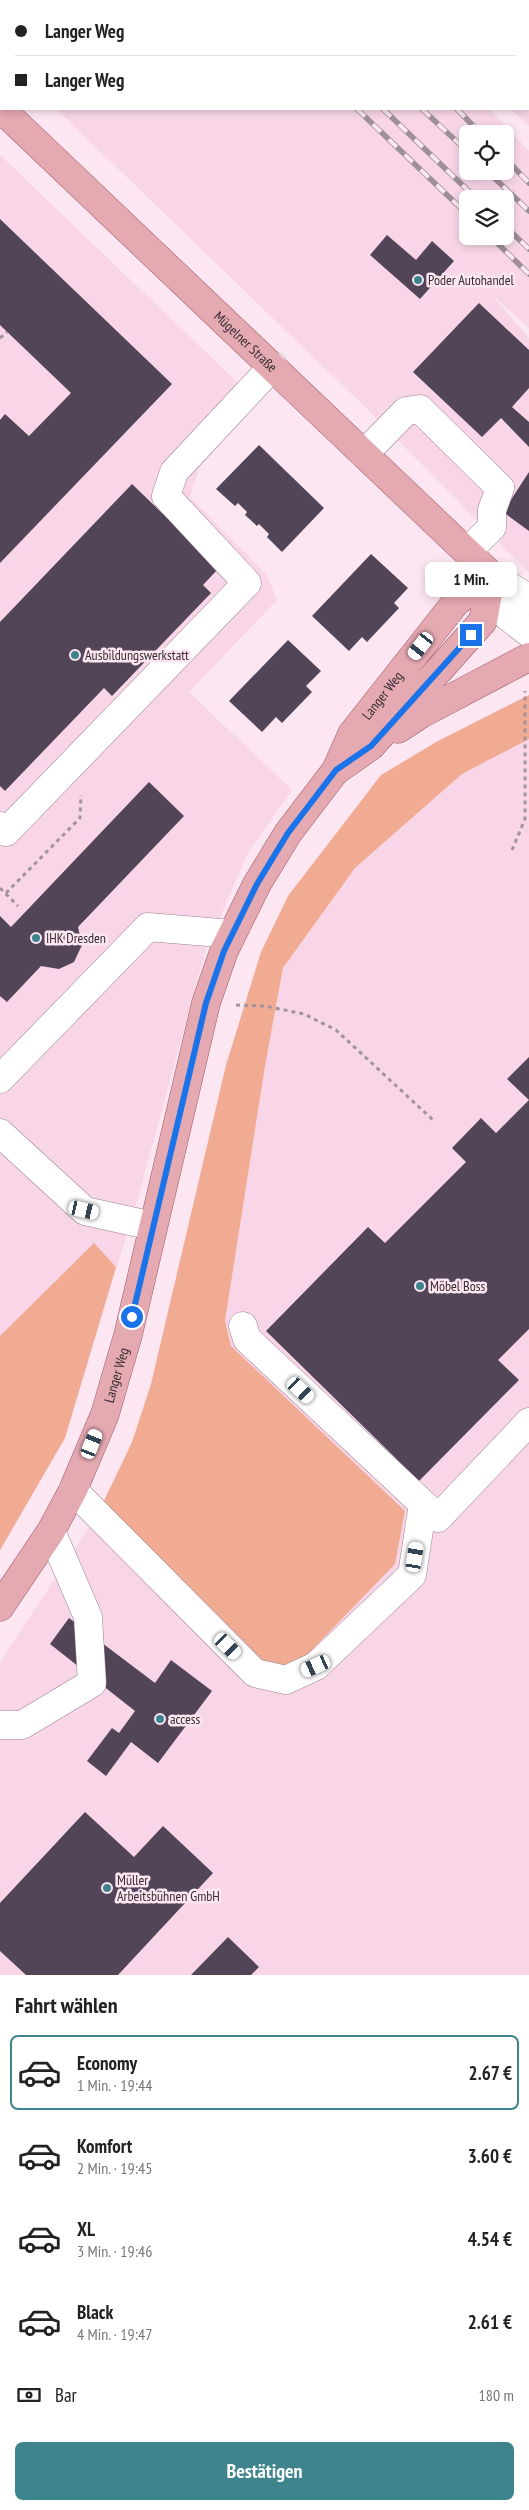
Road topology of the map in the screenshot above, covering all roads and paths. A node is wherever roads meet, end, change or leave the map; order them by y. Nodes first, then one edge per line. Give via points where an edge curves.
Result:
1 (2, 110) edge
2 (7, 332) dead end
3 (0, 338) edge
4 (273, 366) junction
5 (364, 454) junction
6 (467, 552) junction
7 (491, 576) junction
8 (529, 602) edge
9 (529, 633) edge
10 (529, 658) edge
11 (525, 690) dead end
12 (371, 746) junction
13 (83, 752) junction
14 (336, 770) junction
15 (0, 826) edge
16 (512, 850) dead end
17 (0, 888) edge
18 (6, 894) junction
19 (18, 906) dead end
20 (232, 934) junction
21 (206, 1003) junction
22 (0, 1080) edge
23 (433, 1120) dead end
24 (0, 1132) edge
25 (153, 1226) junction
26 (242, 1326) dead end
27 (529, 1422) edge
28 (73, 1490) junction
29 (423, 1504) junction
30 (51, 1530) junction
31 (0, 1608) edge
32 (11, 1725) edge

1 - 4 main road, Mügelner Straße
2 - 3 path
4 - 5 main road, Mügelner Straße
4 - 13 street via 174,472 166,496 246,583
5 - 6 main road, Mügelner Straße
5 - 6 street via 406,411 420,409 500,488 492,510 492,527
6 - 7 main road, Mügelner Straße
7 - 8 street
7 - 9 street via 506,615
7 - 12 main road, Langer Weg via 483,621
7 - 14 main road, Langer Weg via 456,602 352,734
10 - 12 main road via 421,714
11 - 16 path via 525,819
12 - 14 main road, Langer Weg
13 - 15 street via 6,832
13 - 18 path via 80,818
14 - 20 main road, Langer Weg via 288,833
17 - 18 path
18 - 19 path
20 - 21 main road, Langer Weg
20 - 22 street via 148,927
21 - 23 path via 265,1006 304,1014 336,1030
21 - 25 main road, Langer Weg
24 - 25 street via 84,1210
25 - 28 main road, Langer Weg via 128,1335 105,1414
26 - 29 street via 247,1339
27 - 29 street via 438,1518
28 - 29 street via 255,1673 286,1680 316,1666 412,1575
28 - 30 main road, Langer Weg
30 - 31 main road, Langer Weg
30 - 32 street via 88,1617 92,1682

